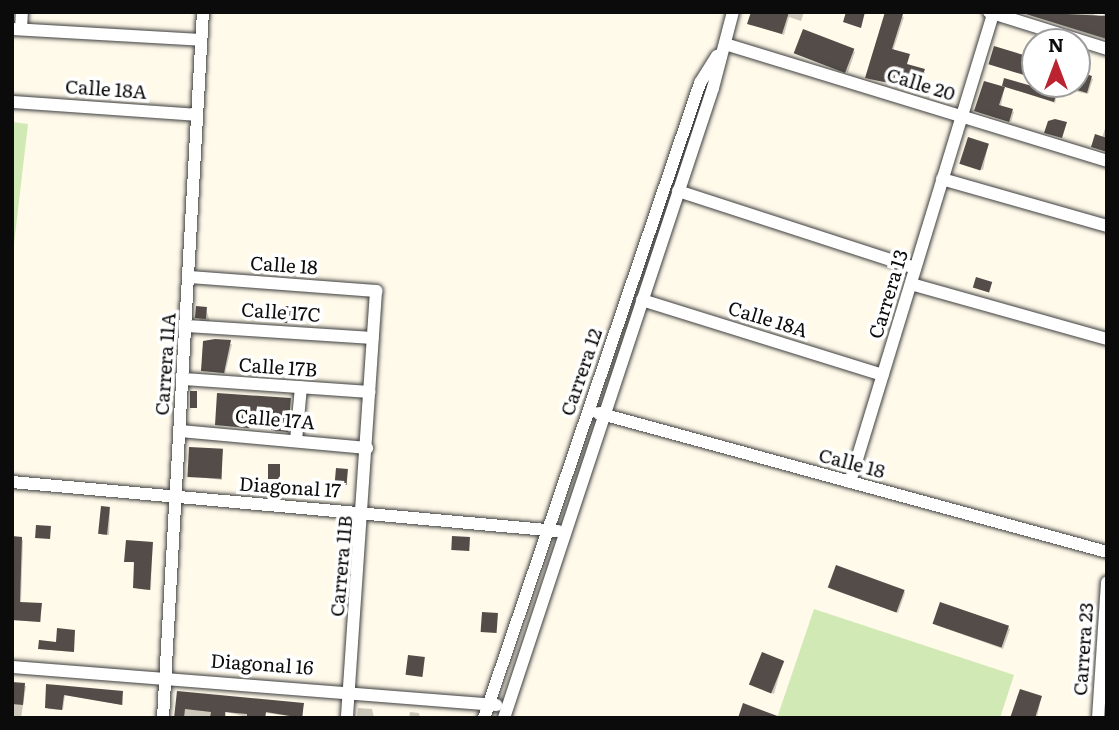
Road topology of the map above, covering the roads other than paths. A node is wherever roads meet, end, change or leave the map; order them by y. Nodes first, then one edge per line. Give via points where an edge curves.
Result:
1 (22, 12) edge
2 (203, 12) edge
3 (733, 12) edge
4 (992, 13) edge
5 (17, 29) edge
6 (201, 40) junction
7 (725, 44) junction
8 (1107, 49) edge
9 (12, 102) edge
10 (197, 115) junction
11 (962, 117) junction
12 (1107, 161) edge
13 (942, 179) junction
14 (678, 191) junction
15 (1107, 226) edge
16 (915, 268) junction
17 (189, 277) junction
18 (911, 284) junction
19 (376, 291) joint
20 (642, 300) junction
21 (187, 326) junction
22 (373, 338) junction
23 (1107, 339) edge
24 (883, 375) junction
25 (184, 379) junction
26 (301, 387) junction
27 (370, 392) junction
28 (588, 409) junction
29 (604, 415) junction
30 (180, 431) junction
31 (296, 440) junction
32 (367, 447) junction
33 (12, 482) edge
34 (850, 482) junction
35 (174, 497) junction
36 (365, 511) junction
37 (550, 530) junction
38 (565, 532) junction
39 (1107, 552) edge
40 (1107, 582) edge
41 (12, 667) edge
42 (165, 676) junction
43 (350, 690) junction
44 (489, 704) junction
45 (506, 712) edge
46 (163, 718) edge
47 (347, 718) edge
48 (484, 718) edge
49 (1098, 718) edge

1 - 5 street
2 - 6 street, Carrera 11A
3 - 7 street, Carrera 12
4 - 8 street
4 - 11 street, Carrera 13
5 - 6 street
6 - 10 street, Carrera 11A
7 - 11 street, Calle 20
7 - 14 street, Carrera 12
7 - 28 street, Carrera 12 via 701,83
9 - 10 street, Calle 18A
10 - 17 street, Carrera 11A
11 - 12 street, Calle 20
11 - 13 street, Carrera 13
13 - 15 street
13 - 16 street, Carrera 13
14 - 16 street
14 - 20 street, Carrera 12
16 - 18 street, Carrera 13
17 - 19 street, Calle 18
17 - 21 street, Carrera 11A
18 - 23 street
18 - 24 street, Carrera 13
19 - 22 street, Carrera 11B
20 - 24 street, Calle 18A
20 - 29 street, Carrera 12
21 - 22 street, Calle 17C
21 - 25 street, Carrera 11A
22 - 27 street, Carrera 11B
24 - 34 street, Carrera 13
25 - 26 street, Calle 17B
25 - 30 street, Carrera 11A
26 - 27 street, Calle 17B
26 - 31 street
27 - 32 street, Carrera 11B
28 - 29 street, Calle 18
28 - 37 street, Carrera 12
29 - 34 street, Calle 18
29 - 38 street, Carrera 12
30 - 31 street, Calle 17A
30 - 35 street, Carrera 11A
31 - 32 street, Calle 17A
32 - 36 street, Carrera 11B
33 - 35 street, Diagonal 17
34 - 39 street, Calle 18
35 - 36 street, Diagonal 17
35 - 42 street, Carrera 11A
36 - 37 street, Diagonal 17
36 - 43 street, Carrera 11B
37 - 38 street, Diagonal 17
37 - 44 street, Carrera 12
38 - 45 street, Carrera 12
40 - 49 street, Carrera 23
41 - 42 street, Diagonal 16
42 - 43 street, Diagonal 16
42 - 46 street, Carrera 11A
43 - 44 street, Diagonal 16
43 - 47 street, Carrera 11B
44 - 45 street, Diagonal 16
44 - 48 street, Carrera 12

